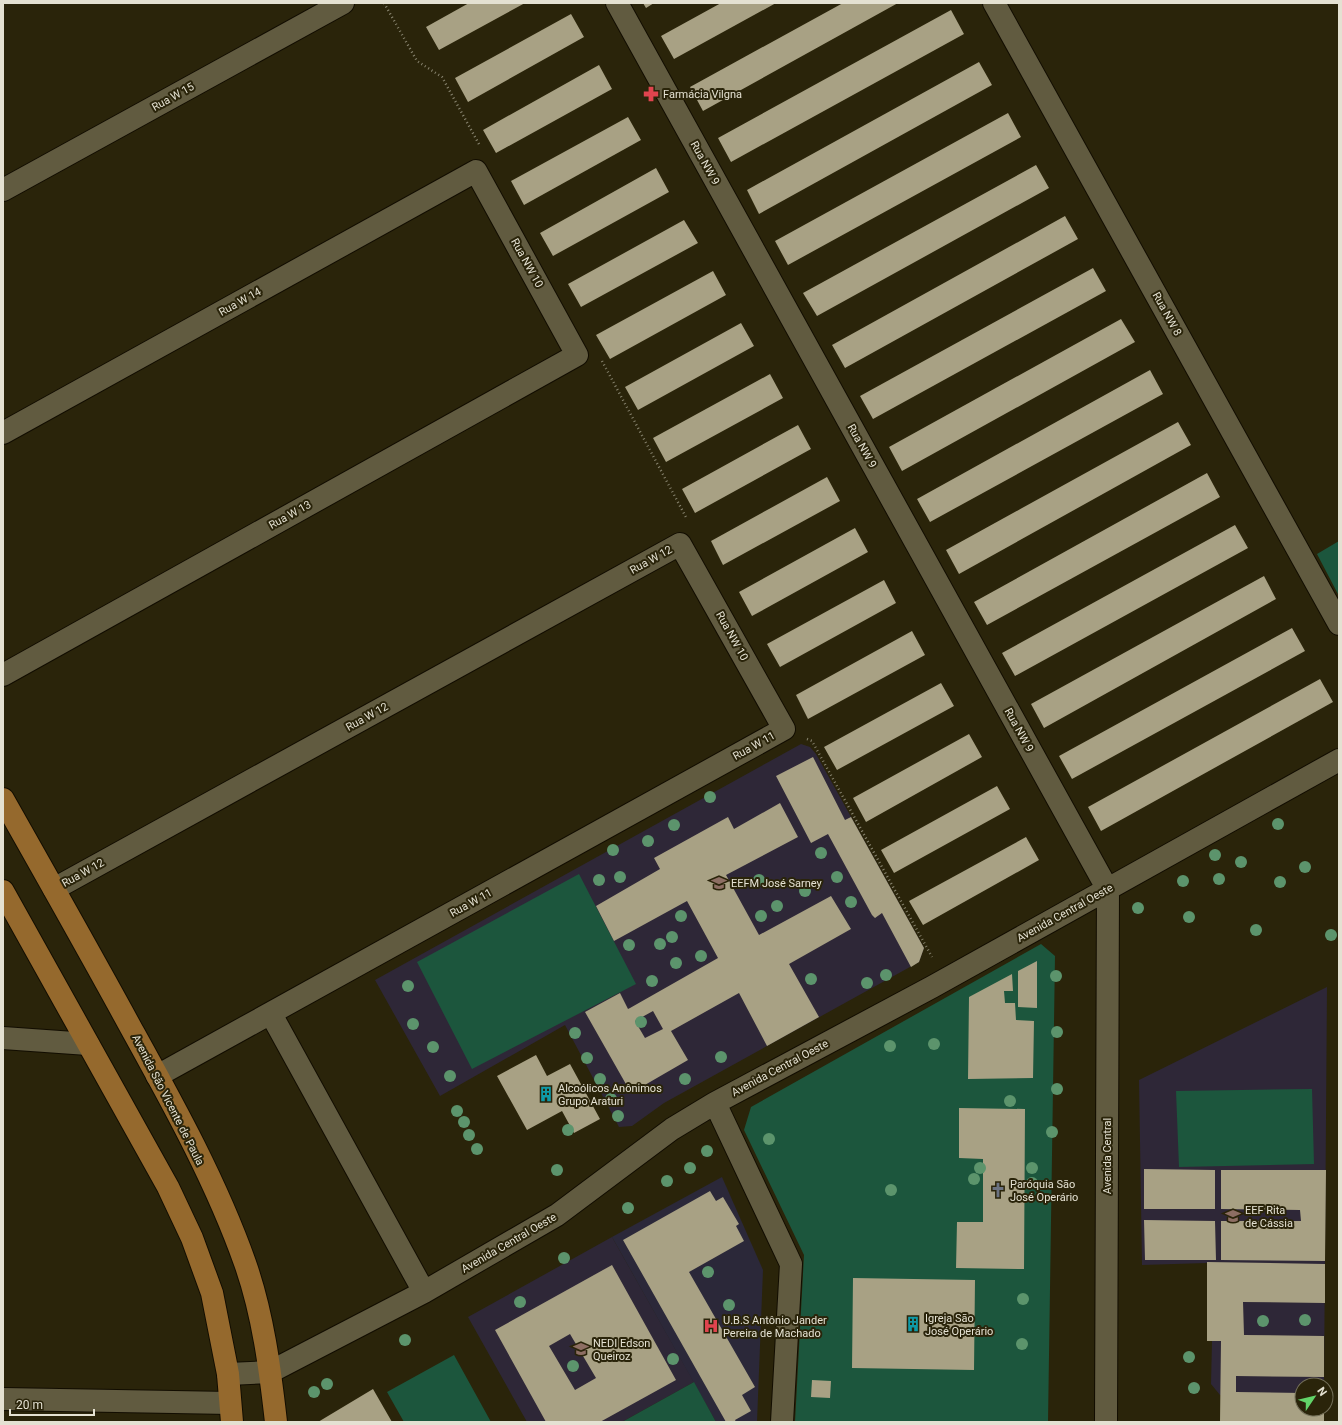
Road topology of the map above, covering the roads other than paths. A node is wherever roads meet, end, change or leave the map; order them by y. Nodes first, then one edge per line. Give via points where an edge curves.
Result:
1 (343, 3) edge
2 (617, 3) edge
3 (994, 3) edge
4 (476, 171) joint
5 (3, 190) edge
6 (577, 355) joint
7 (3, 433) edge
8 (680, 544) joint
9 (1339, 624) edge
10 (3, 675) edge
11 (784, 729) joint
12 (1339, 760) edge
13 (3, 799) edge
14 (54, 889) junction
15 (1108, 890) junction
16 (3, 891) edge
17 (271, 1014) junction
18 (3, 1038) edge
19 (88, 1044) junction
20 (158, 1076) junction
21 (715, 1103) junction
22 (424, 1292) junction
23 (270, 1372) junction
24 (228, 1374) junction
25 (3, 1399) edge
26 (231, 1412) edge
27 (276, 1422) edge
28 (782, 1422) edge
29 (1106, 1422) edge

1 - 5 street, Rua W 15
2 - 15 street, Rua NW 9
3 - 9 street, Rua NW 8
4 - 6 street, Rua NW 10
4 - 7 street, Rua W 14
6 - 10 street, Rua W 13
8 - 11 street, Rua NW 10
8 - 14 street, Rua W 12
11 - 17 street, Rua W 11
12 - 15 street, Avenida Central Oeste
13 - 14 main road, Avenida São Vicente de Paula
14 - 20 main road, Avenida São Vicente de Paula
15 - 21 street, Avenida Central Oeste
15 - 29 street, Avenida Central
16 - 19 main road
17 - 20 street, Rua W 11
17 - 22 street
18 - 19 street
19 - 24 main road via 168,1187 192,1238 212,1293
20 - 23 main road, Avenida São Vicente de Paula via 222,1204 246,1264 259,1312
21 - 22 street, Avenida Central Oeste via 672,1129 558,1216
21 - 28 street via 791,1264
22 - 23 street, Avenida Central Oeste
23 - 24 street, Avenida Central Oeste
23 - 27 main road, Avenida São Vicente de Paula
24 - 26 main road
25 - 26 street

